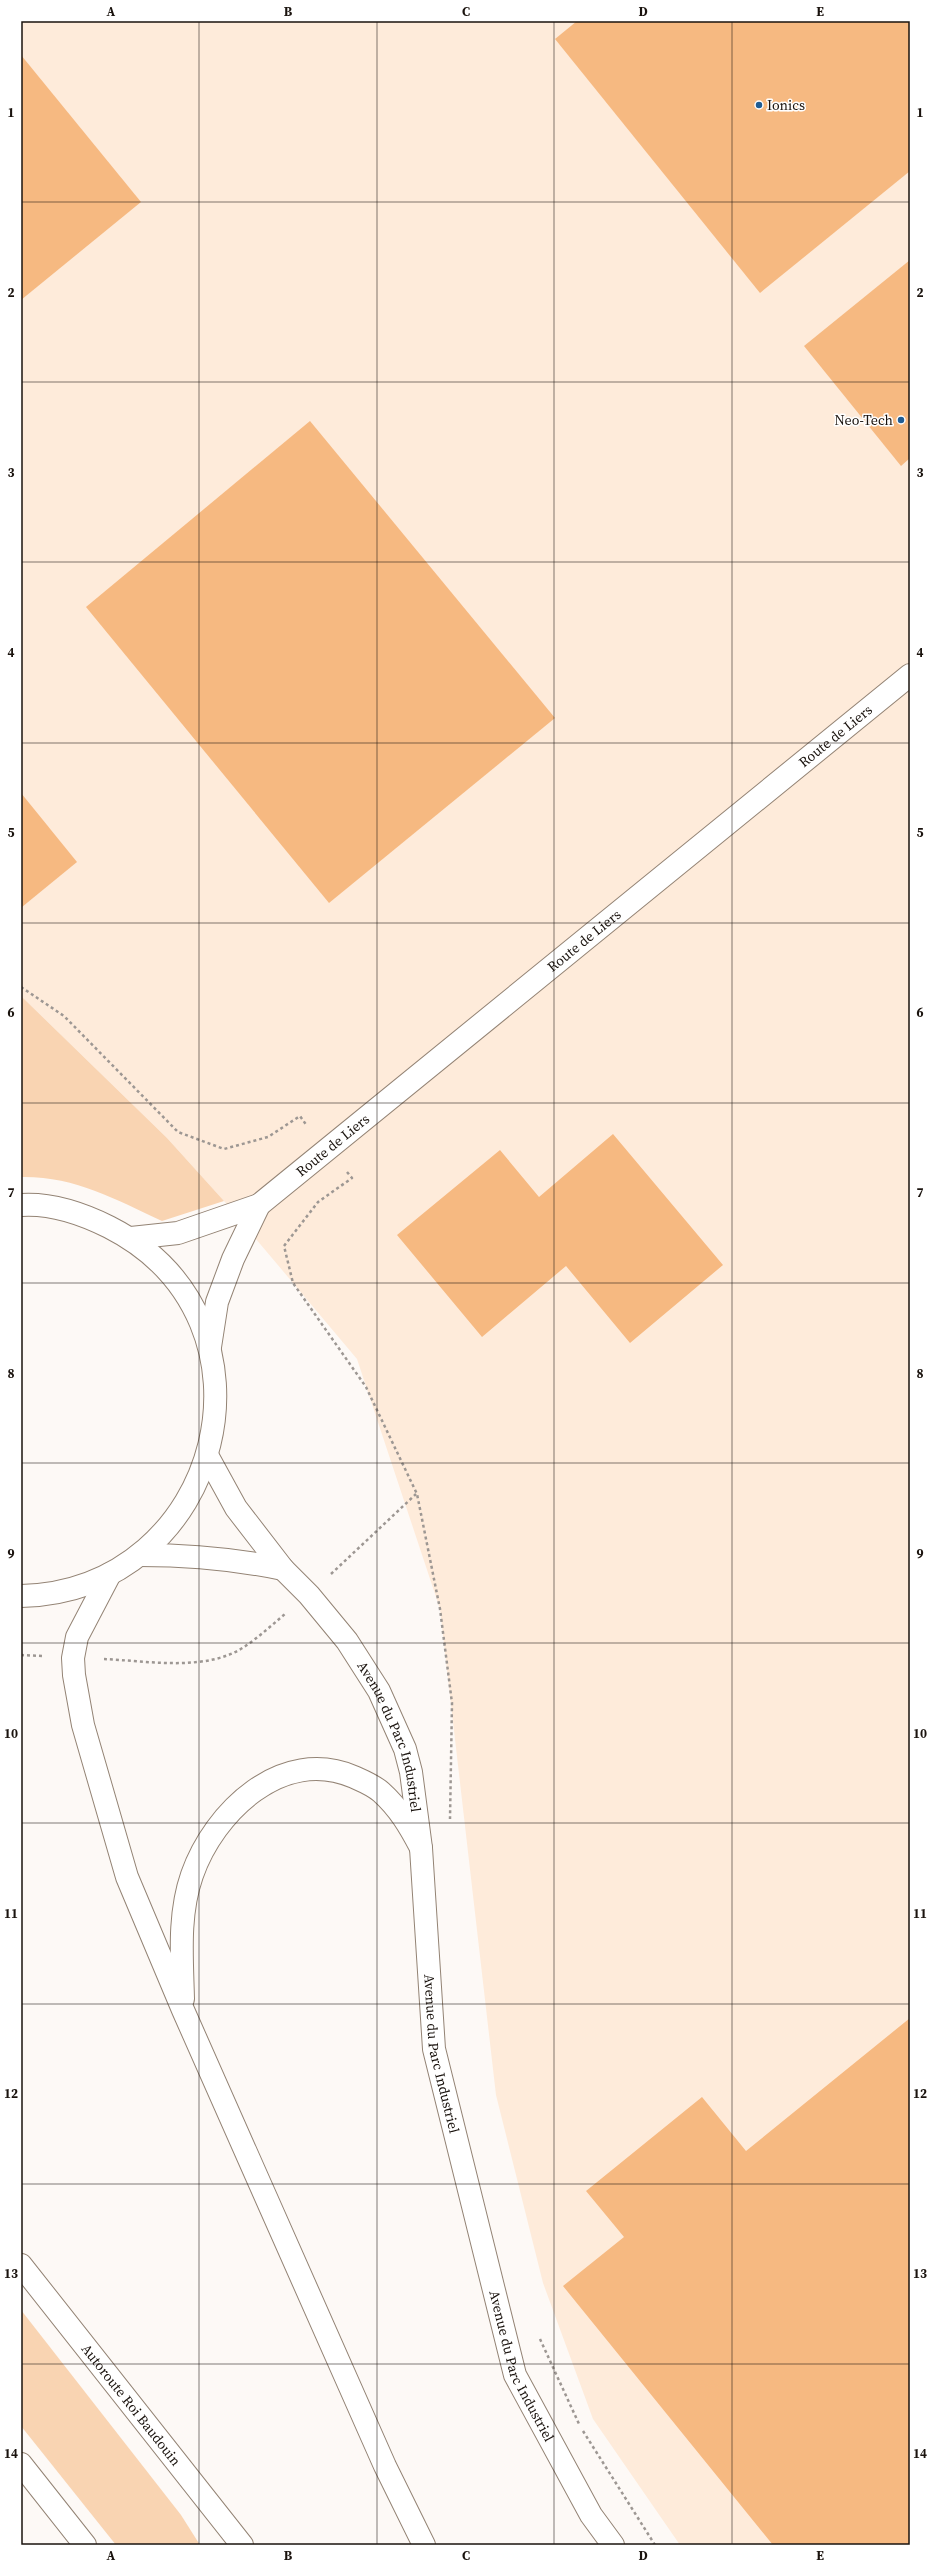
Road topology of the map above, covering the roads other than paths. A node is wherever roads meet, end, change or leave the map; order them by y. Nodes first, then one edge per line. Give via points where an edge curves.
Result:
1 (910, 675) edge
2 (21, 1205) edge
3 (259, 1205) junction
4 (131, 1238) junction
5 (209, 1349) junction
6 (208, 1457) junction
7 (140, 1555) junction
8 (283, 1569) junction
9 (110, 1574) junction
10 (21, 1596) edge
11 (421, 1848) junction
12 (184, 2010) junction
13 (21, 2265) edge
14 (21, 2464) edge
15 (85, 2545) edge
16 (242, 2545) edge
17 (424, 2545) edge
18 (612, 2545) edge

1 - 3 main road, Route de Liers
2 - 4 main road via 33,1204 86,1216
3 - 4 main road, Route de Liers via 178,1233
3 - 5 main road, Route de Liers via 233,1259 217,1302
4 - 5 main road via 170,1273 201,1325
5 - 6 main road via 216,1384 215,1417
6 - 7 main road via 188,1502 166,1531
6 - 8 main road, Avenue du Parc Industriel via 236,1508
7 - 8 main road via 209,1556
7 - 9 main road
8 - 11 main road, Avenue du Parc Industriel via 348,1641 394,1719 411,1772
9 - 10 main road via 78,1588 43,1596
9 - 12 main road via 77,1637 73,1658 74,1675 83,1725 128,1876
11 - 12 main road via 405,1818 380,1791 344,1773 326,1769 291,1773 253,1790 218,1825 203,1850 192,1876 182,1931
11 - 18 main road, Avenue du Parc Industriel via 434,2049 515,2375 591,2515
12 - 17 main road via 385,2466
13 - 16 main road, Autoroute Roi Baudouin
14 - 15 main road

